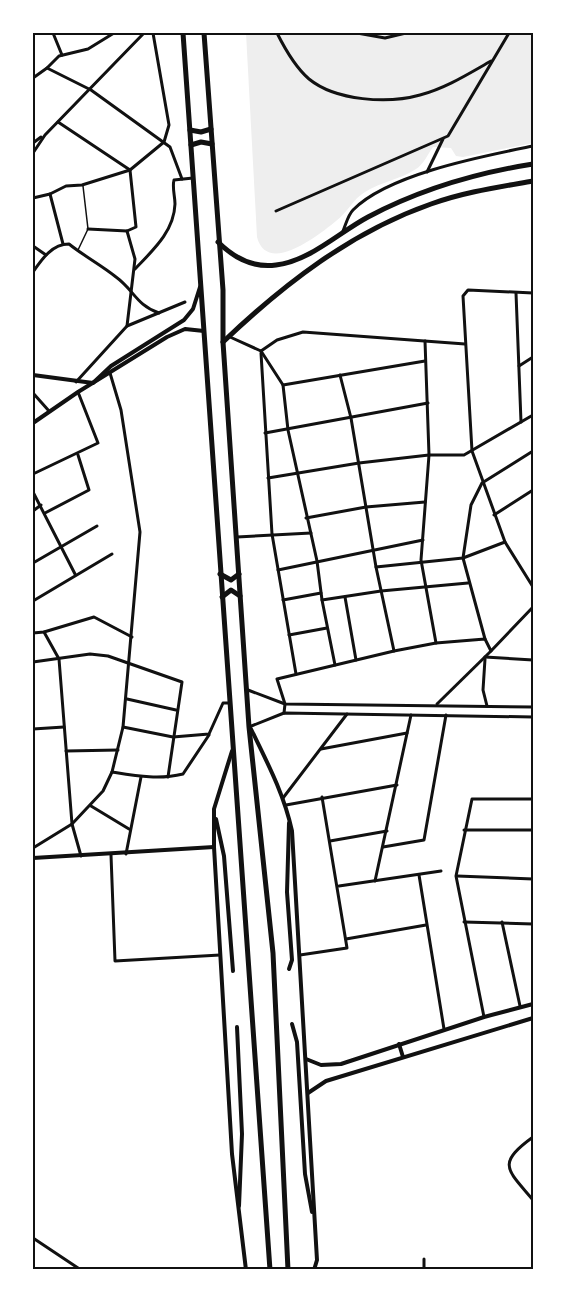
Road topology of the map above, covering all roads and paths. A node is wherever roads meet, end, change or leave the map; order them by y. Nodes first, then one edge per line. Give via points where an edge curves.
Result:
1 (53, 33) edge
2 (114, 33) edge
3 (142, 33) edge
4 (153, 33) edge
5 (183, 33) edge
6 (204, 33) edge
7 (277, 33) edge
8 (357, 33) edge
9 (406, 33) edge
10 (509, 33) edge
11 (62, 55) junction
12 (493, 60) junction
13 (47, 68) junction
14 (33, 72) edge
15 (38, 73) junction
16 (33, 78) edge
17 (91, 90) junction
18 (58, 122) junction
19 (211, 129) junction
20 (190, 130) junction
21 (45, 135) junction
22 (443, 139) junction
23 (164, 142) junction
24 (33, 143) edge
25 (212, 144) junction
26 (191, 145) junction
27 (533, 146) edge
28 (33, 153) edge
29 (533, 164) edge
30 (130, 170) junction
31 (427, 172) junction
32 (193, 178) junction
33 (182, 179) junction
34 (533, 181) edge
35 (82, 185) junction
36 (50, 194) junction
37 (33, 198) edge
38 (276, 211) dead end
39 (88, 229) junction
40 (128, 231) junction
41 (342, 232) junction
42 (218, 242) junction
43 (63, 244) junction
44 (33, 246) edge
45 (77, 251) junction
46 (46, 255) junction
47 (135, 269) junction
48 (33, 272) edge
49 (201, 283) junction
50 (132, 291) junction
51 (516, 293) junction
52 (533, 293) edge
53 (185, 302) dead end
54 (159, 313) junction
55 (127, 326) junction
56 (204, 331) junction
57 (229, 337) junction
58 (425, 341) junction
59 (224, 342) junction
60 (465, 344) junction
61 (261, 351) junction
62 (533, 357) edge
63 (425, 361) junction
64 (519, 366) junction
65 (110, 374) junction
66 (33, 375) edge
67 (340, 375) junction
68 (76, 382) junction
69 (93, 383) junction
70 (283, 385) junction
71 (78, 392) junction
72 (33, 393) edge
73 (428, 403) junction
74 (49, 411) junction
75 (533, 415) edge
76 (351, 418) junction
77 (521, 422) junction
78 (33, 423) edge
79 (288, 430) junction
80 (266, 433) junction
81 (533, 451) edge
82 (472, 452) junction
83 (78, 455) junction
84 (429, 455) junction
85 (359, 463) junction
86 (33, 474) edge
87 (296, 474) junction
88 (268, 478) junction
89 (482, 483) junction
90 (533, 490) edge
91 (33, 492) edge
92 (425, 502) junction
93 (41, 505) junction
94 (366, 507) junction
95 (33, 510) edge
96 (45, 513) junction
97 (493, 515) junction
98 (306, 518) junction
99 (97, 526) dead end
100 (311, 533) junction
101 (272, 534) junction
102 (237, 537) junction
103 (423, 540) junction
104 (505, 542) junction
105 (61, 546) junction
106 (374, 552) junction
107 (112, 554) dead end
108 (463, 558) junction
109 (421, 560) junction
110 (317, 561) junction
111 (33, 563) edge
112 (376, 567) junction
113 (278, 570) junction
114 (220, 573) junction
115 (75, 574) junction
116 (239, 574) junction
117 (468, 583) junction
118 (425, 586) junction
119 (533, 587) edge
120 (381, 591) junction
121 (321, 593) junction
122 (241, 597) junction
123 (345, 597) junction
124 (221, 599) junction
125 (283, 600) junction
126 (322, 600) junction
127 (33, 601) edge
128 (533, 607) edge
129 (327, 628) junction
130 (44, 632) junction
131 (33, 633) edge
132 (289, 635) junction
133 (132, 637) junction
134 (485, 639) junction
135 (435, 643) junction
136 (394, 651) junction
137 (491, 651) junction
138 (485, 657) junction
139 (59, 659) junction
140 (356, 660) junction
141 (533, 660) edge
142 (33, 662) edge
143 (130, 662) junction
144 (335, 664) junction
145 (296, 674) junction
146 (248, 690) junction
147 (127, 699) junction
148 (228, 703) junction
149 (285, 704) junction
150 (437, 704) junction
151 (488, 706) junction
152 (533, 707) edge
153 (177, 710) junction
154 (284, 713) junction
155 (347, 714) junction
156 (411, 715) junction
157 (446, 715) junction
158 (533, 717) edge
159 (64, 727) junction
160 (123, 727) junction
161 (249, 727) junction
162 (33, 729) edge
163 (407, 733) junction
164 (209, 734) junction
165 (173, 737) junction
166 (321, 749) junction
167 (117, 750) junction
168 (66, 751) junction
169 (232, 751) junction
170 (112, 772) junction
171 (141, 777) junction
172 (168, 777) junction
173 (397, 785) junction
174 (322, 797) junction
175 (283, 798) junction
176 (533, 799) edge
177 (286, 805) junction
178 (91, 806) junction
179 (214, 809) junction
180 (289, 816) junction
181 (72, 824) junction
182 (129, 830) junction
183 (464, 830) junction
184 (533, 830) edge
185 (387, 831) junction
186 (330, 840) junction
187 (214, 847) junction
188 (383, 847) junction
189 (33, 851) edge
190 (126, 854) junction
191 (111, 855) junction
192 (81, 856) junction
193 (33, 858) edge
194 (441, 871) dead end
195 (419, 875) junction
196 (456, 876) junction
197 (533, 879) edge
198 (375, 882) junction
199 (338, 886) junction
200 (464, 922) junction
201 (502, 922) junction
202 (533, 924) edge
203 (426, 926) junction
204 (346, 939) junction
205 (220, 955) junction
206 (300, 955) junction
207 (289, 969) dead end
208 (233, 971) dead end
209 (533, 1004) edge
210 (520, 1006) junction
211 (484, 1017) junction
212 (533, 1018) edge
213 (292, 1024) dead end
214 (237, 1027) dead end
215 (444, 1029) junction
216 (399, 1044) junction
217 (403, 1057) junction
218 (306, 1059) junction
219 (308, 1094) junction
220 (533, 1137) edge
221 (533, 1200) edge
222 (239, 1219) junction
223 (315, 1231) junction
224 (33, 1238) edge
225 (424, 1259) dead end
226 (80, 1270) edge
227 (246, 1270) edge
228 (270, 1270) edge
229 (288, 1270) edge
230 (314, 1270) edge
231 (424, 1270) edge

1 - 11 street
2 - 11 street via 88,49
3 - 17 street
4 - 23 street via 169,125
5 - 20 main road
6 - 19 main road
7 - 12 street via 309,79 337,92 368,98 419,95
8 - 9 street via 385,38
10 - 12 street
11 - 13 street
12 - 22 street via 451,132
13 - 15 street
13 - 17 street
14 - 15 street
15 - 16 street
17 - 18 street
17 - 23 street
18 - 21 street
18 - 30 street
19 - 20 main road
19 - 25 main road
20 - 26 main road
21 - 24 street
21 - 28 street
22 - 31 street
22 - 38 street
23 - 30 street
23 - 33 street via 170,147
25 - 26 main road
25 - 42 main road
26 - 32 main road
27 - 31 street
29 - 41 main road via 477,175 427,191
30 - 35 street
30 - 40 street via 136,224
31 - 41 street via 363,202 352,211
32 - 33 street
32 - 49 main road
33 - 47 street via 172,183 175,205 171,225
34 - 57 main road via 460,195 379,226 299,276
35 - 36 street via 66,186
35 - 39 lane
36 - 37 street
36 - 43 street
39 - 40 street
39 - 45 lane
40 - 47 street
41 - 42 main road via 296,260 271,266 239,258
42 - 59 main road
43 - 45 street
43 - 46 street
44 - 46 street
45 - 50 street
46 - 48 street
47 - 50 street
49 - 56 main road
49 - 69 street via 196,302 184,320 111,366
50 - 54 street via 138,303
50 - 55 street
51 - 52 street
51 - 60 street via 464,292
51 - 64 street
53 - 54 street
54 - 55 street
55 - 68 street
56 - 65 street via 181,330
56 - 114 main road
57 - 59 main road
57 - 61 street
58 - 60 street
58 - 61 street via 303,332 277,340
58 - 63 street
59 - 102 main road
60 - 82 street
61 - 70 street
61 - 80 street
62 - 64 street
63 - 67 street
63 - 73 street
64 - 77 street
65 - 69 street
65 - 133 street via 121,410 140,532
66 - 68 street
67 - 70 street
67 - 76 street
68 - 69 street
69 - 71 street
70 - 79 street
71 - 74 street
71 - 83 street via 98,441
72 - 74 street
73 - 76 street
73 - 84 street
74 - 78 street
75 - 77 street
76 - 79 street
76 - 85 street
77 - 82 street
79 - 80 street
79 - 87 street
80 - 88 street
81 - 89 street
82 - 84 street
82 - 89 street
83 - 86 street
83 - 96 street via 89,490
84 - 85 street
84 - 92 street
85 - 87 street
85 - 94 street
87 - 88 street
87 - 98 street
88 - 101 street
89 - 97 street
89 - 108 street via 471,506
90 - 97 street
91 - 93 street
92 - 94 street
92 - 103 street
93 - 95 street
93 - 96 street
94 - 98 street
94 - 106 street
96 - 105 street
97 - 104 street
98 - 100 street
99 - 105 street
100 - 101 street
100 - 110 street
101 - 102 street
101 - 113 street
102 - 116 main road
103 - 106 street
103 - 109 street
104 - 108 street
104 - 119 street
105 - 111 street
105 - 115 street
106 - 110 street
106 - 112 street
107 - 115 street
108 - 109 street
108 - 117 street
109 - 112 street
109 - 118 street
110 - 113 street
110 - 121 street
112 - 120 street
113 - 125 street
114 - 116 main road via 228,580
114 - 124 main road
115 - 127 street
116 - 122 main road
117 - 118 street
117 - 134 street
118 - 120 street
118 - 135 street
120 - 123 street
120 - 136 street
121 - 125 street
121 - 126 street
122 - 124 main road via 231,590
122 - 146 main road
123 - 126 street
123 - 140 street
124 - 148 main road
125 - 132 street
126 - 129 street
128 - 137 street
129 - 132 street
129 - 144 street
130 - 131 street
130 - 133 street via 94,617
130 - 139 street
132 - 145 street
133 - 143 street
134 - 135 street
134 - 137 street
135 - 136 street
136 - 140 street
137 - 138 street
138 - 141 street
138 - 150 street
138 - 151 street via 483,690
139 - 142 street
139 - 143 street via 90,654
139 - 159 street
140 - 144 street
143 - 147 street
143 - 153 street via 182,682
144 - 145 street
145 - 149 street via 277,679
146 - 149 street
146 - 161 main road
147 - 153 street
147 - 160 street
148 - 164 street via 223,703
148 - 169 main road
149 - 150 street
149 - 154 street
150 - 151 street
151 - 152 street
153 - 165 street
154 - 155 street
154 - 161 street
155 - 156 street
155 - 166 street
156 - 157 street
156 - 163 street
157 - 158 street
157 - 188 street via 424,840
159 - 162 street
159 - 168 street
160 - 165 street
160 - 167 street
161 - 175 street
161 - 229 main road via 273,953
163 - 166 street
163 - 173 street
164 - 165 street
164 - 172 street via 183,774
165 - 172 street
166 - 175 street
167 - 168 street
167 - 170 street
168 - 181 street
169 - 179 street
169 - 228 main road
170 - 171 street
170 - 178 street
171 - 172 street
171 - 182 street
173 - 174 street
173 - 185 street
174 - 177 street
174 - 186 street
175 - 177 street
176 - 183 street via 472,799
177 - 180 street
178 - 181 street
178 - 182 street
179 - 187 street
179 - 208 street via 224,856
180 - 206 street
180 - 207 street
181 - 189 street
181 - 192 street
182 - 190 street
183 - 184 street
183 - 196 street
185 - 186 street
185 - 188 street
186 - 199 street
187 - 190 street
187 - 205 street
188 - 198 street
189 - 193 street
190 - 191 street
191 - 192 street
191 - 205 street via 114,961
192 - 193 street
194 - 195 street
195 - 198 street
195 - 203 street
196 - 197 street
196 - 200 street
198 - 199 street
199 - 204 street
200 - 201 street
200 - 211 street
201 - 202 street
201 - 210 street
203 - 204 street
203 - 215 street
204 - 206 street via 347,948
205 - 222 street
206 - 218 street
209 - 210 street
210 - 211 street
211 - 215 street
212 - 217 street
213 - 223 street via 297,1042 305,1174
214 - 222 street via 242,1134
215 - 216 street
216 - 217 street
216 - 218 street via 341,1064 321,1065
217 - 219 street via 326,1081
218 - 219 street
219 - 223 street
220 - 221 street via 512,1152 509,1164
222 - 227 street
223 - 230 street
224 - 226 street
225 - 231 street

